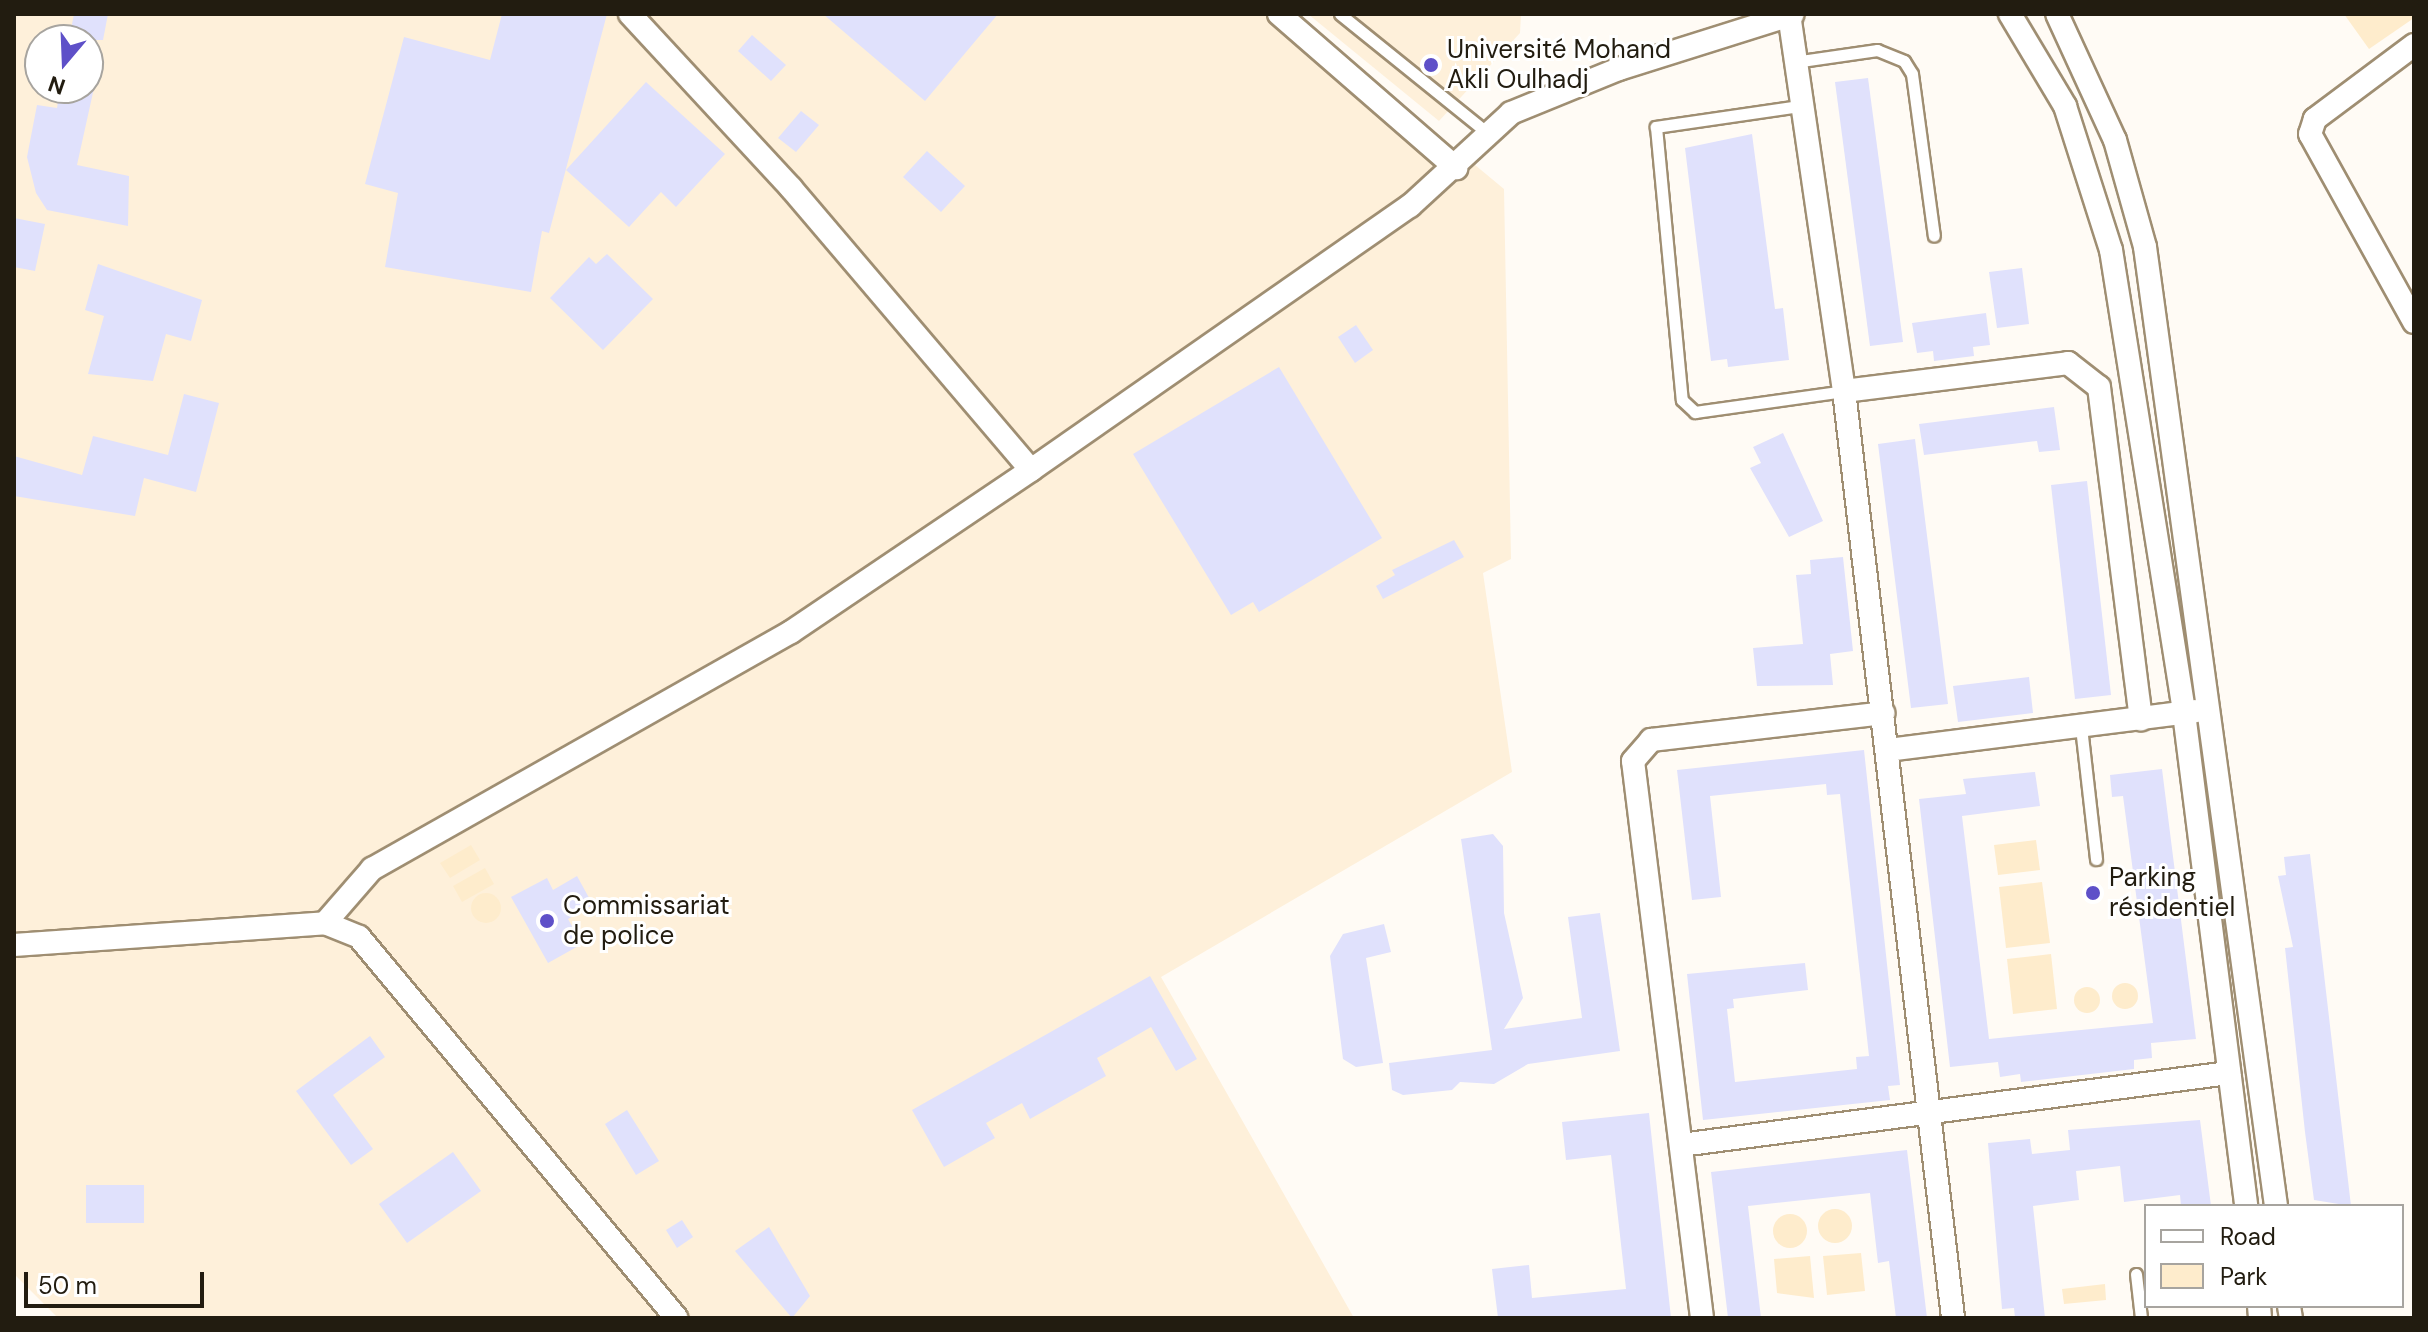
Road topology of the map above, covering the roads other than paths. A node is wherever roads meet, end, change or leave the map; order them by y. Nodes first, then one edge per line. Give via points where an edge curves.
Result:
1 (630, 14) edge
2 (1279, 14) edge
3 (1340, 14) edge
4 (2010, 14) edge
5 (2057, 14) edge
6 (1791, 15) edge
7 (2414, 45) edge
8 (1801, 61) junction
9 (1806, 105) junction
10 (1486, 132) junction
11 (1456, 168) junction
12 (1934, 236) dead end
13 (2414, 322) edge
14 (1844, 391) junction
15 (1031, 470) junction
16 (2213, 709) junction
17 (1883, 713) junction
18 (2184, 713) junction
19 (2141, 719) junction
20 (2081, 727) junction
21 (1888, 750) junction
22 (2096, 859) dead end
23 (325, 923) junction
24 (14, 945) edge
25 (2229, 1073) junction
26 (1929, 1116) junction
27 (1681, 1145) junction
28 (2246, 1204) edge
29 (2276, 1204) edge
30 (2136, 1274) dead end
31 (676, 1318) edge
32 (1702, 1318) edge
33 (1953, 1318) edge
34 (2141, 1318) edge

1 - 15 street via 791,188
2 - 11 street
3 - 10 lane
4 - 18 street via 2065,106 2111,250
5 - 16 street via 2115,140 2145,247
6 - 8 street
6 - 10 street via 1537,99
7 - 13 street via 2315,119 2310,134
8 - 9 street
8 - 12 lane via 1877,50 1904,61 1912,74
9 - 14 street
9 - 14 lane via 1656,127 1682,400 1695,412
10 - 11 street
11 - 15 street
14 - 17 street
14 - 19 street via 2068,363 2099,387
15 - 23 street via 791,632 372,869
16 - 18 street
16 - 29 street
17 - 21 street
17 - 27 street via 1651,740 1633,761
18 - 19 street
18 - 25 street
19 - 20 street
20 - 21 street
20 - 22 lane
21 - 26 street
23 - 24 street
23 - 31 street via 359,937 384,962
25 - 26 street
25 - 28 street
26 - 27 street
26 - 33 street
27 - 32 street
30 - 34 lane

